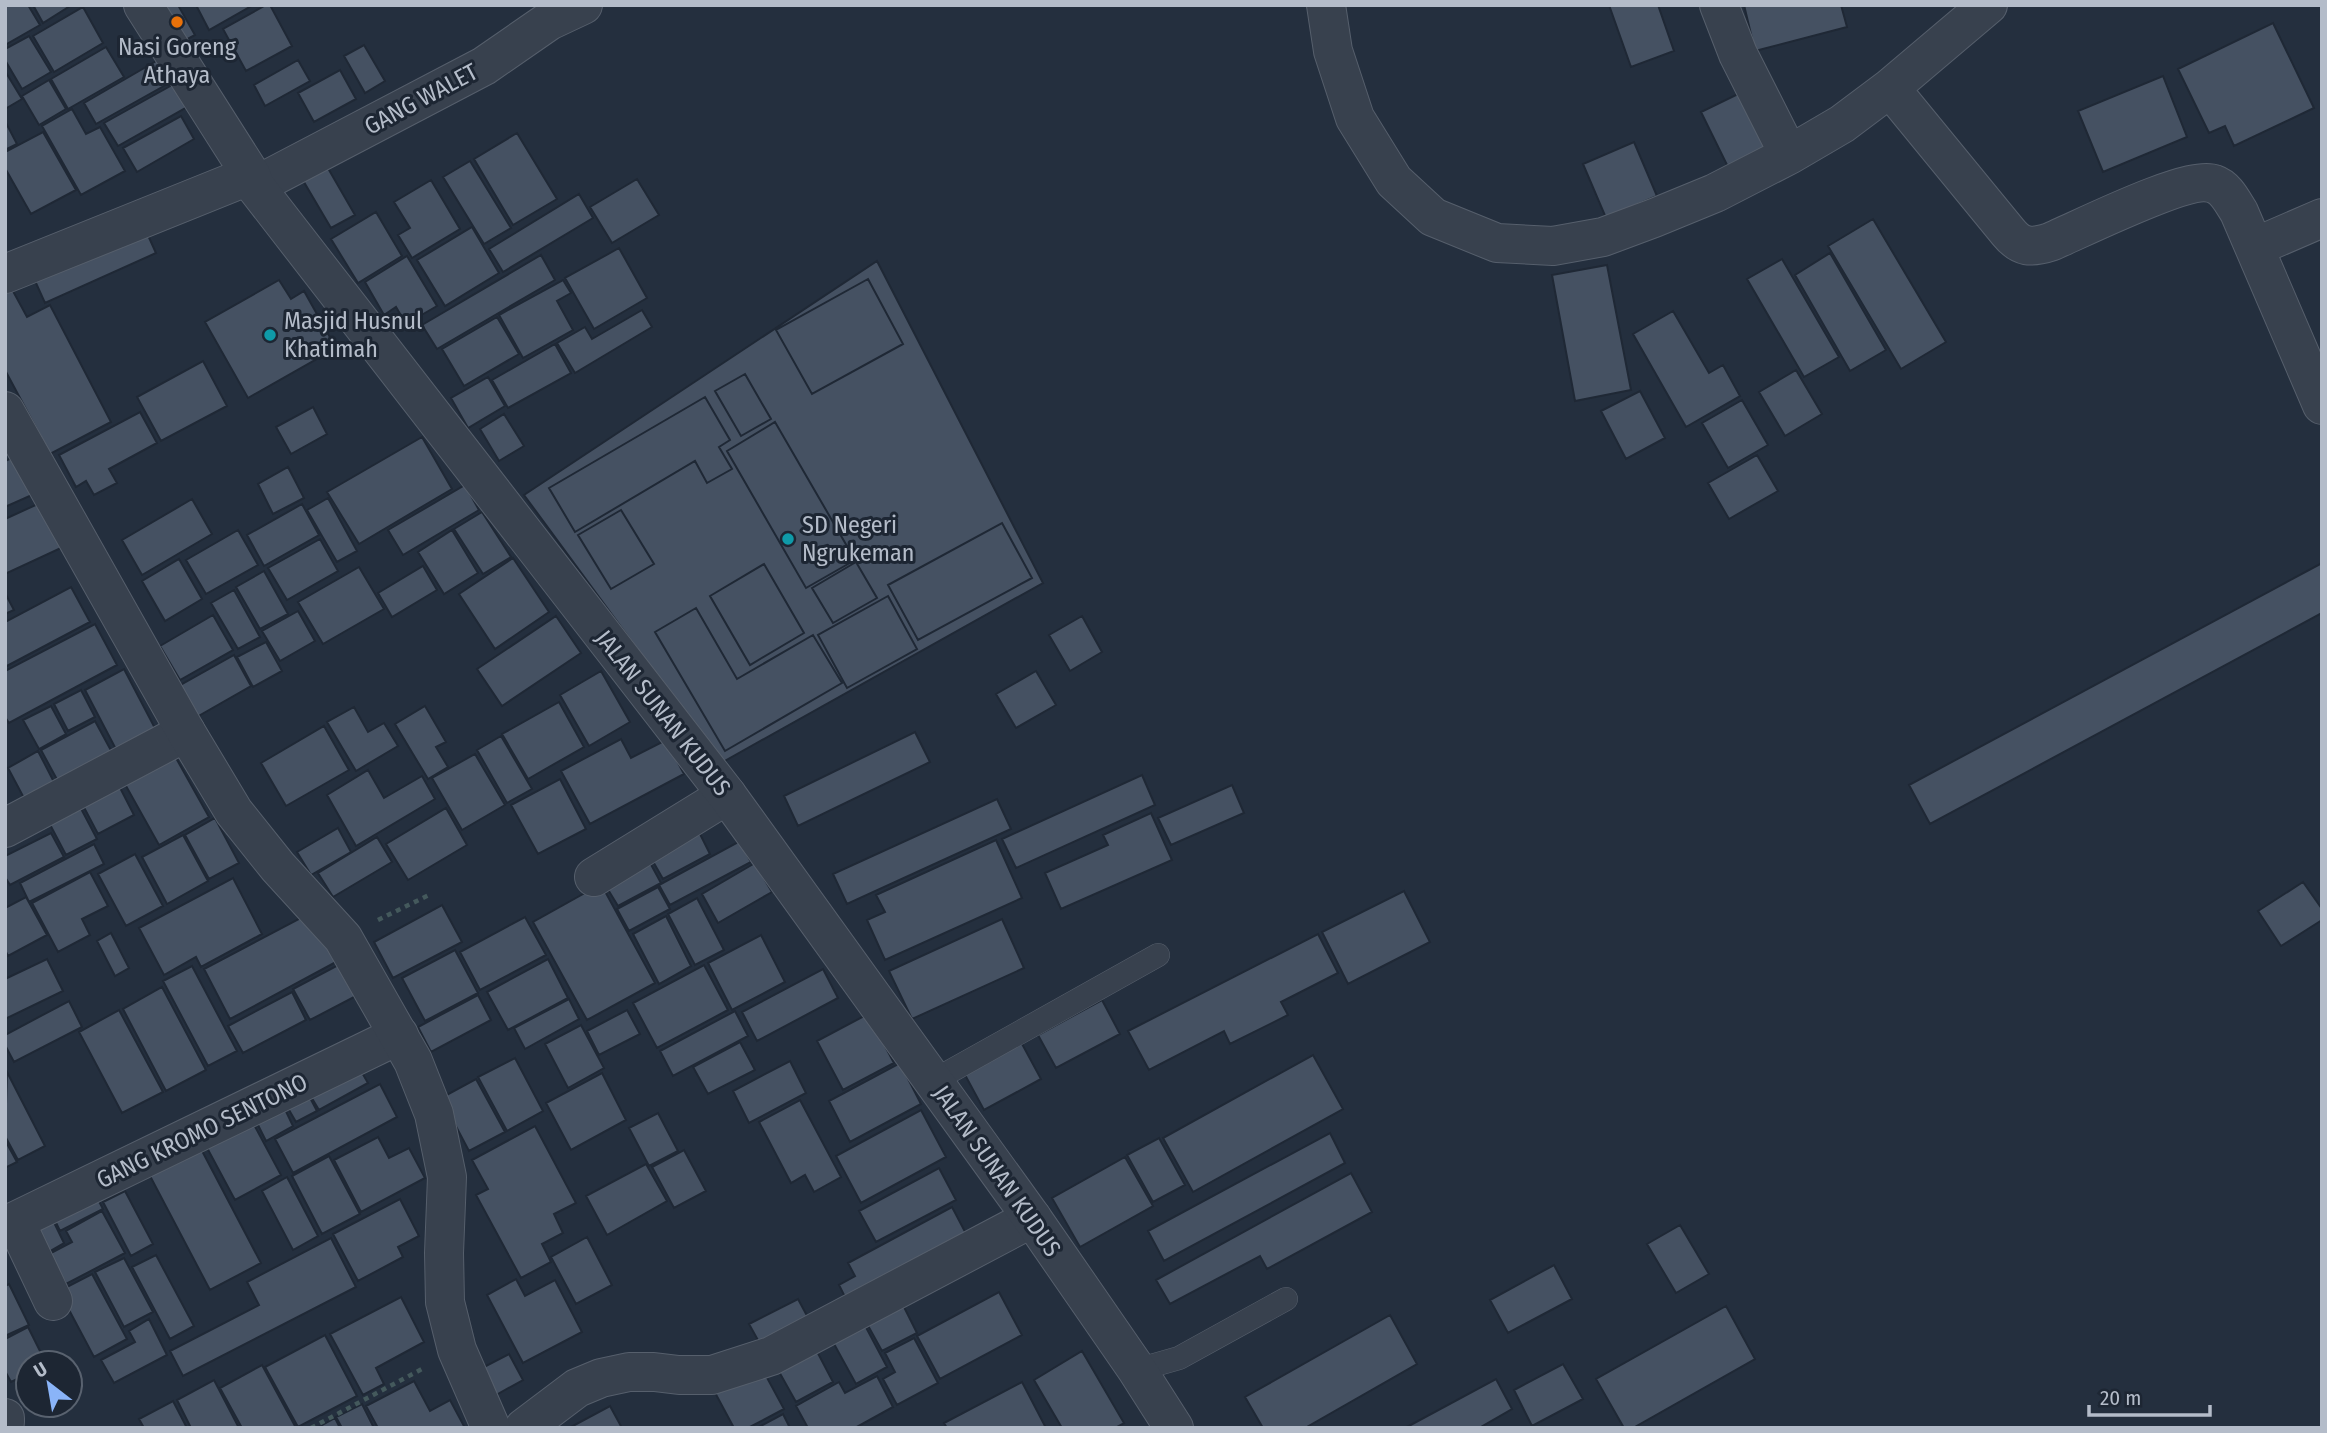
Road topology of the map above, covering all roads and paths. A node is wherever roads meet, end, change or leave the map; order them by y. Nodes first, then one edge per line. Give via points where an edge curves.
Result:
1 (143, 5) edge
2 (583, 5) edge
3 (1326, 5) edge
4 (1719, 5) edge
5 (1988, 5) edge
6 (1890, 88) junction
7 (1789, 155) junction
8 (253, 180) junction
9 (2322, 218) edge
10 (2255, 247) junction
11 (5, 274) edge
12 (2322, 405) edge
13 (5, 411) edge
14 (186, 732) junction
15 (727, 795) junction
16 (5, 828) edge
17 (593, 877) dead end
18 (431, 894) dead end
19 (343, 938) junction
20 (1158, 955) dead end
21 (399, 1035) junction
22 (933, 1081) junction
23 (1032, 1218) junction
24 (10, 1223) edge
25 (1286, 1300) dead end
26 (53, 1301) dead end
27 (457, 1350) junction
28 (1137, 1370) junction
29 (311, 1428) edge
30 (491, 1428) edge
31 (524, 1428) edge
32 (1174, 1428) edge

1 - 8 street, JALAN SUNAN KUDUS
2 - 8 street, GANG WALET via 550,20 484,66
3 - 7 street via 1333,51 1355,118 1394,181 1433,218 1497,243 1553,246 1603,237 1715,193
4 - 7 street via 1738,54
5 - 6 street
6 - 7 street
6 - 10 street via 2015,241 2025,247 2050,242 2163,193 2204,181 2228,194
8 - 11 street, GANG WALET
8 - 15 street, JALAN SUNAN KUDUS
9 - 10 street
10 - 12 street
13 - 14 street
14 - 16 street
14 - 19 street via 234,812
15 - 17 street
15 - 22 street, JALAN SUNAN KUDUS
18 - 19 path
19 - 21 street
20 - 22 lane
21 - 24 street, GANG KROMO SENTONO
21 - 27 street via 434,1114 447,1177 445,1302
22 - 23 street, JALAN SUNAN KUDUS
23 - 28 street, JALAN SUNAN KUDUS
23 - 31 street via 771,1356 712,1375 629,1372 601,1378 577,1388
24 - 26 street
25 - 28 lane via 1179,1358
27 - 29 path
27 - 30 street
28 - 32 street, JALAN SUNAN KUDUS

